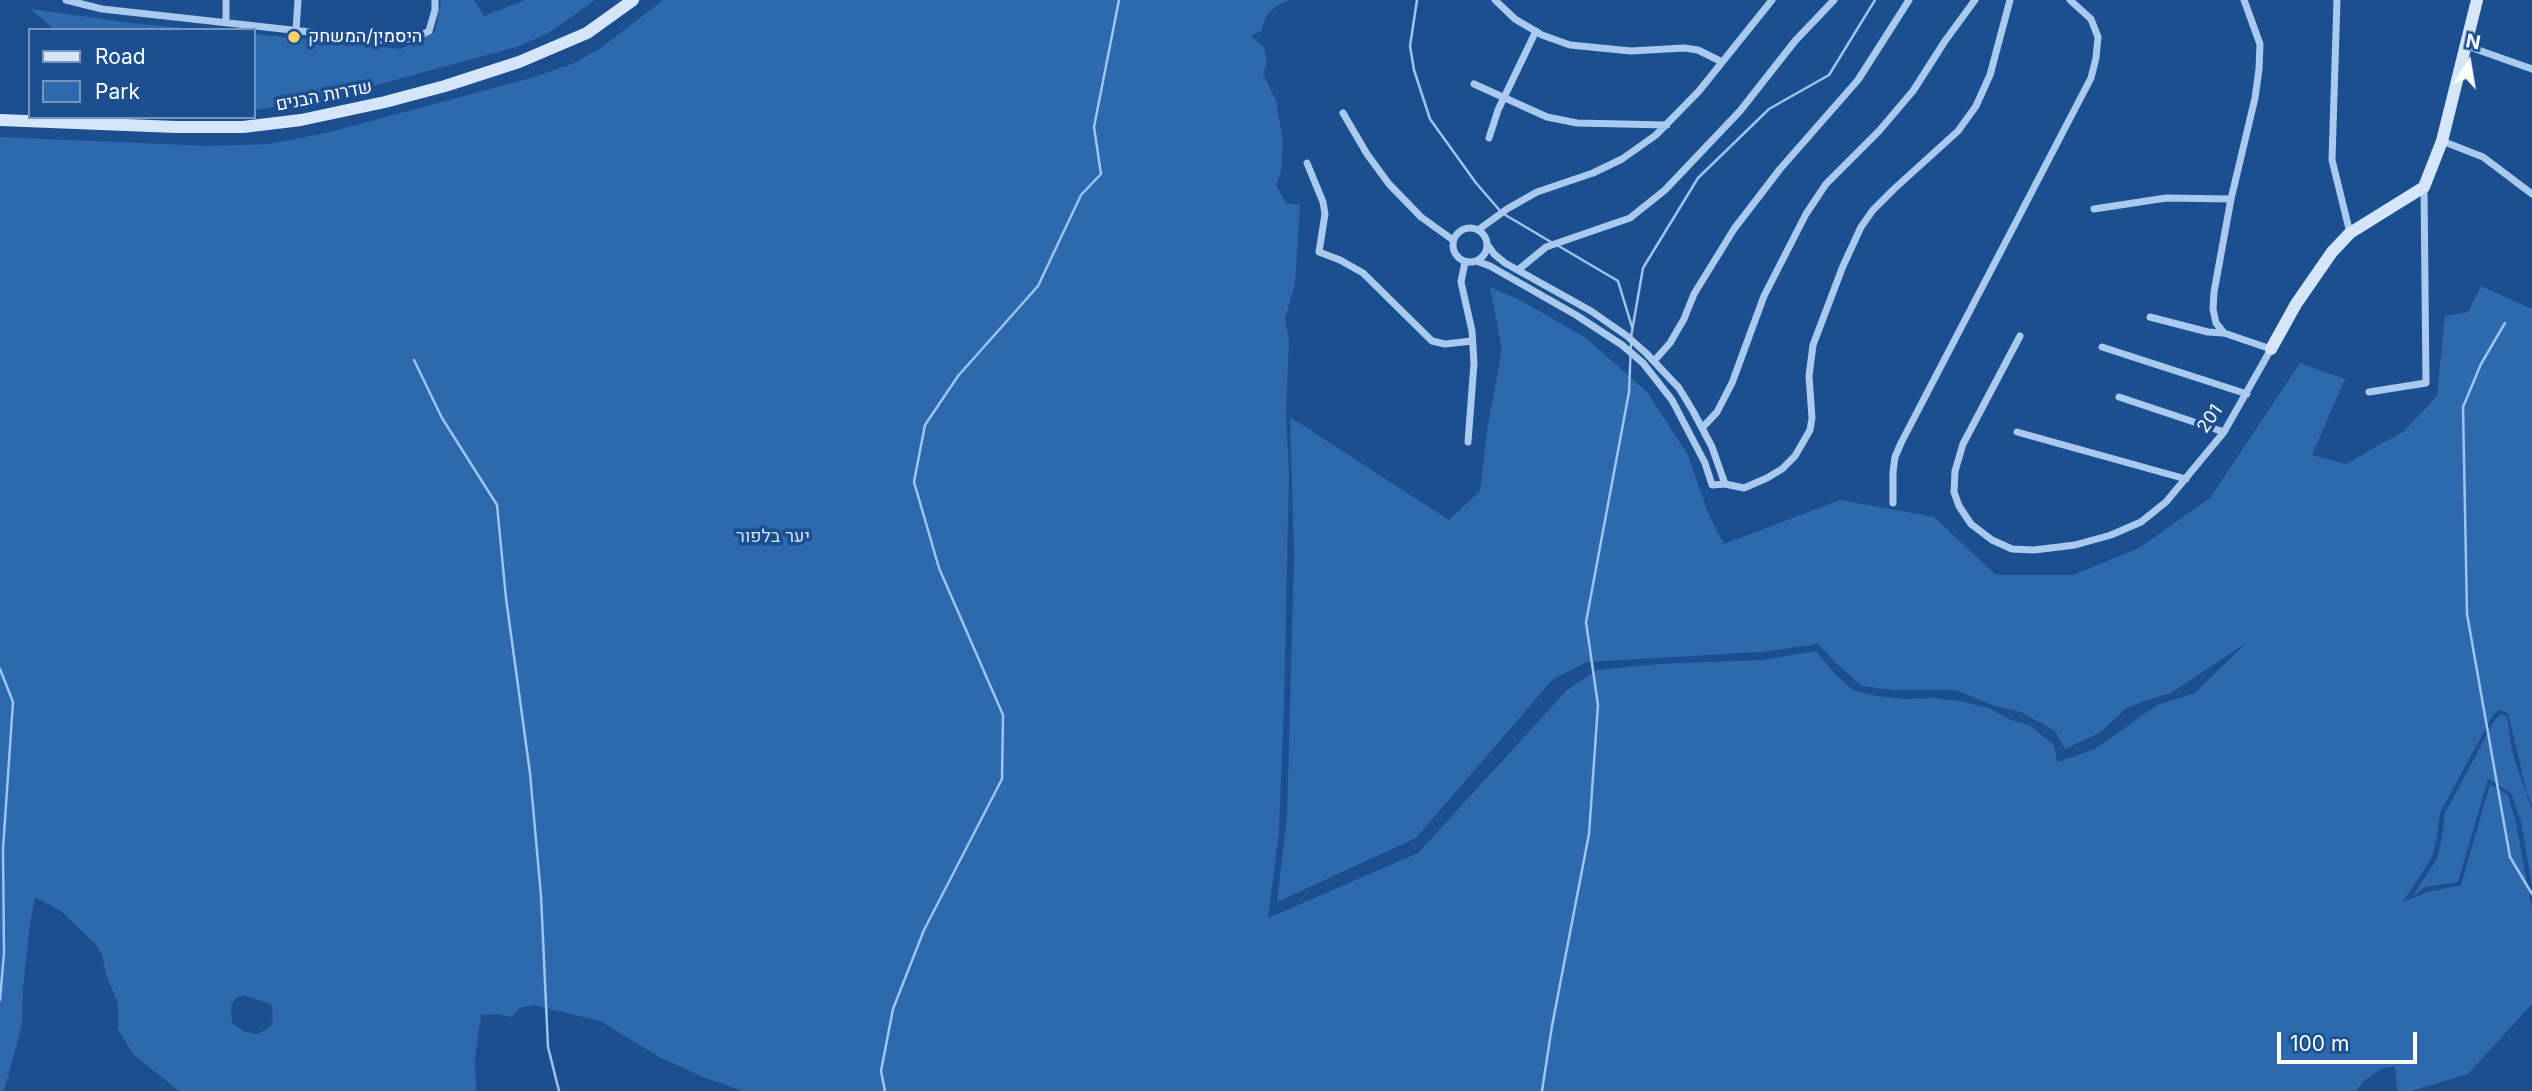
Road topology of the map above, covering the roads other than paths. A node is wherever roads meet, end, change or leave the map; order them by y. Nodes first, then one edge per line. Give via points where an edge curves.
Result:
1 (66, 0) edge
2 (104, 0) edge
3 (226, 0) edge
4 (298, 0) edge
5 (435, 0) edge
6 (633, 0) edge
7 (1495, 0) edge
8 (1772, 0) edge
9 (1834, 0) edge
10 (1909, 0) edge
11 (1975, 0) edge
12 (2010, 0) edge
13 (2070, 0) edge
14 (2245, 0) edge
15 (2337, 0) edge
16 (2477, 0) edge
17 (102, 9) junction
18 (226, 23) junction
19 (296, 31) junction
20 (1536, 32) junction
21 (2467, 46) junction
22 (1721, 62) junction
23 (2532, 69) edge
24 (1474, 84) dead end
25 (1504, 98) junction
26 (1343, 113) dead end
27 (0, 120) edge
28 (1667, 125) junction
29 (1489, 138) dead end
30 (2442, 141) junction
31 (1307, 163) dead end
32 (2424, 187) junction
33 (2532, 194) edge
34 (2231, 199) junction
35 (2094, 209) dead end
36 (1478, 230) junction
37 (2350, 233) junction
38 (1453, 240) junction
39 (1487, 244) junction
40 (1476, 261) junction
41 (1465, 262) junction
42 (1518, 270) junction
43 (2150, 317) dead end
44 (2224, 333) junction
45 (2020, 336) dead end
46 (1472, 341) junction
47 (2102, 347) dead end
48 (2272, 349) junction
49 (1654, 361) junction
50 (2369, 391) dead end
51 (2247, 394) junction
52 (2119, 397) dead end
53 (1702, 428) junction
54 (2017, 432) dead end
55 (2224, 432) junction
56 (1468, 442) dead end
57 (2186, 480) junction
58 (1725, 484) junction
59 (1893, 503) dead end

1 - 17 street
2 - 17 street
3 - 18 street
4 - 19 street
5 - 19 street via 429,31 416,38 391,41
6 - 27 main road, שדרות הבנים via 587,33 519,62 385,103 301,120 176,128
7 - 20 street
8 - 22 street
9 - 42 street via 1740,111 1665,190 1630,218 1546,247
10 - 49 street via 1858,80 1734,229 1670,343
11 - 53 street via 1913,91 1826,184 1806,214 1764,296 1732,383 1717,412
12 - 58 street via 1990,75 1976,106 1949,140 1873,210 1852,246 1813,345 1809,376 1812,418 1803,444 1782,469 1767,478 1744,488
13 - 59 street via 2091,19 2098,37 2091,78 1901,443 1894,465
14 - 34 street via 2260,44 2259,69
15 - 37 street via 2332,160
16 - 21 main road
17 - 18 street
18 - 19 street
20 - 22 street via 1582,48 1684,48
20 - 25 street
21 - 23 street
21 - 30 main road
22 - 28 street
24 - 25 street
25 - 28 street via 1547,117 1577,123
25 - 29 street
26 - 38 street via 1389,184 1421,217
28 - 36 street via 1622,159 1537,191
30 - 32 main road
30 - 33 street via 2483,157
31 - 46 street via 1325,214 1319,252 1363,273 1432,341
32 - 37 main road, 201
32 - 50 street via 2426,383
34 - 35 street via 2166,198
34 - 44 street via 2214,292 2216,323
36 - 38 street via 1464,228
36 - 39 street
37 - 48 main road, 201 via 2296,303
38 - 41 street via 1453,251
39 - 40 street
39 - 42 street
40 - 41 street
40 - 58 street via 1606,334 1643,363 1672,400 1712,485
41 - 46 street via 1461,282
42 - 49 street via 1610,324
43 - 44 street
44 - 48 street
45 - 57 street, 201 via 1964,444 1955,471 1954,492 1971,524 2012,549 2075,545 2141,522
46 - 56 street
47 - 51 street
48 - 51 street, 201
49 - 53 street via 1679,388
51 - 55 street, 201
52 - 55 street
53 - 58 street
54 - 57 street
55 - 57 street, 201

